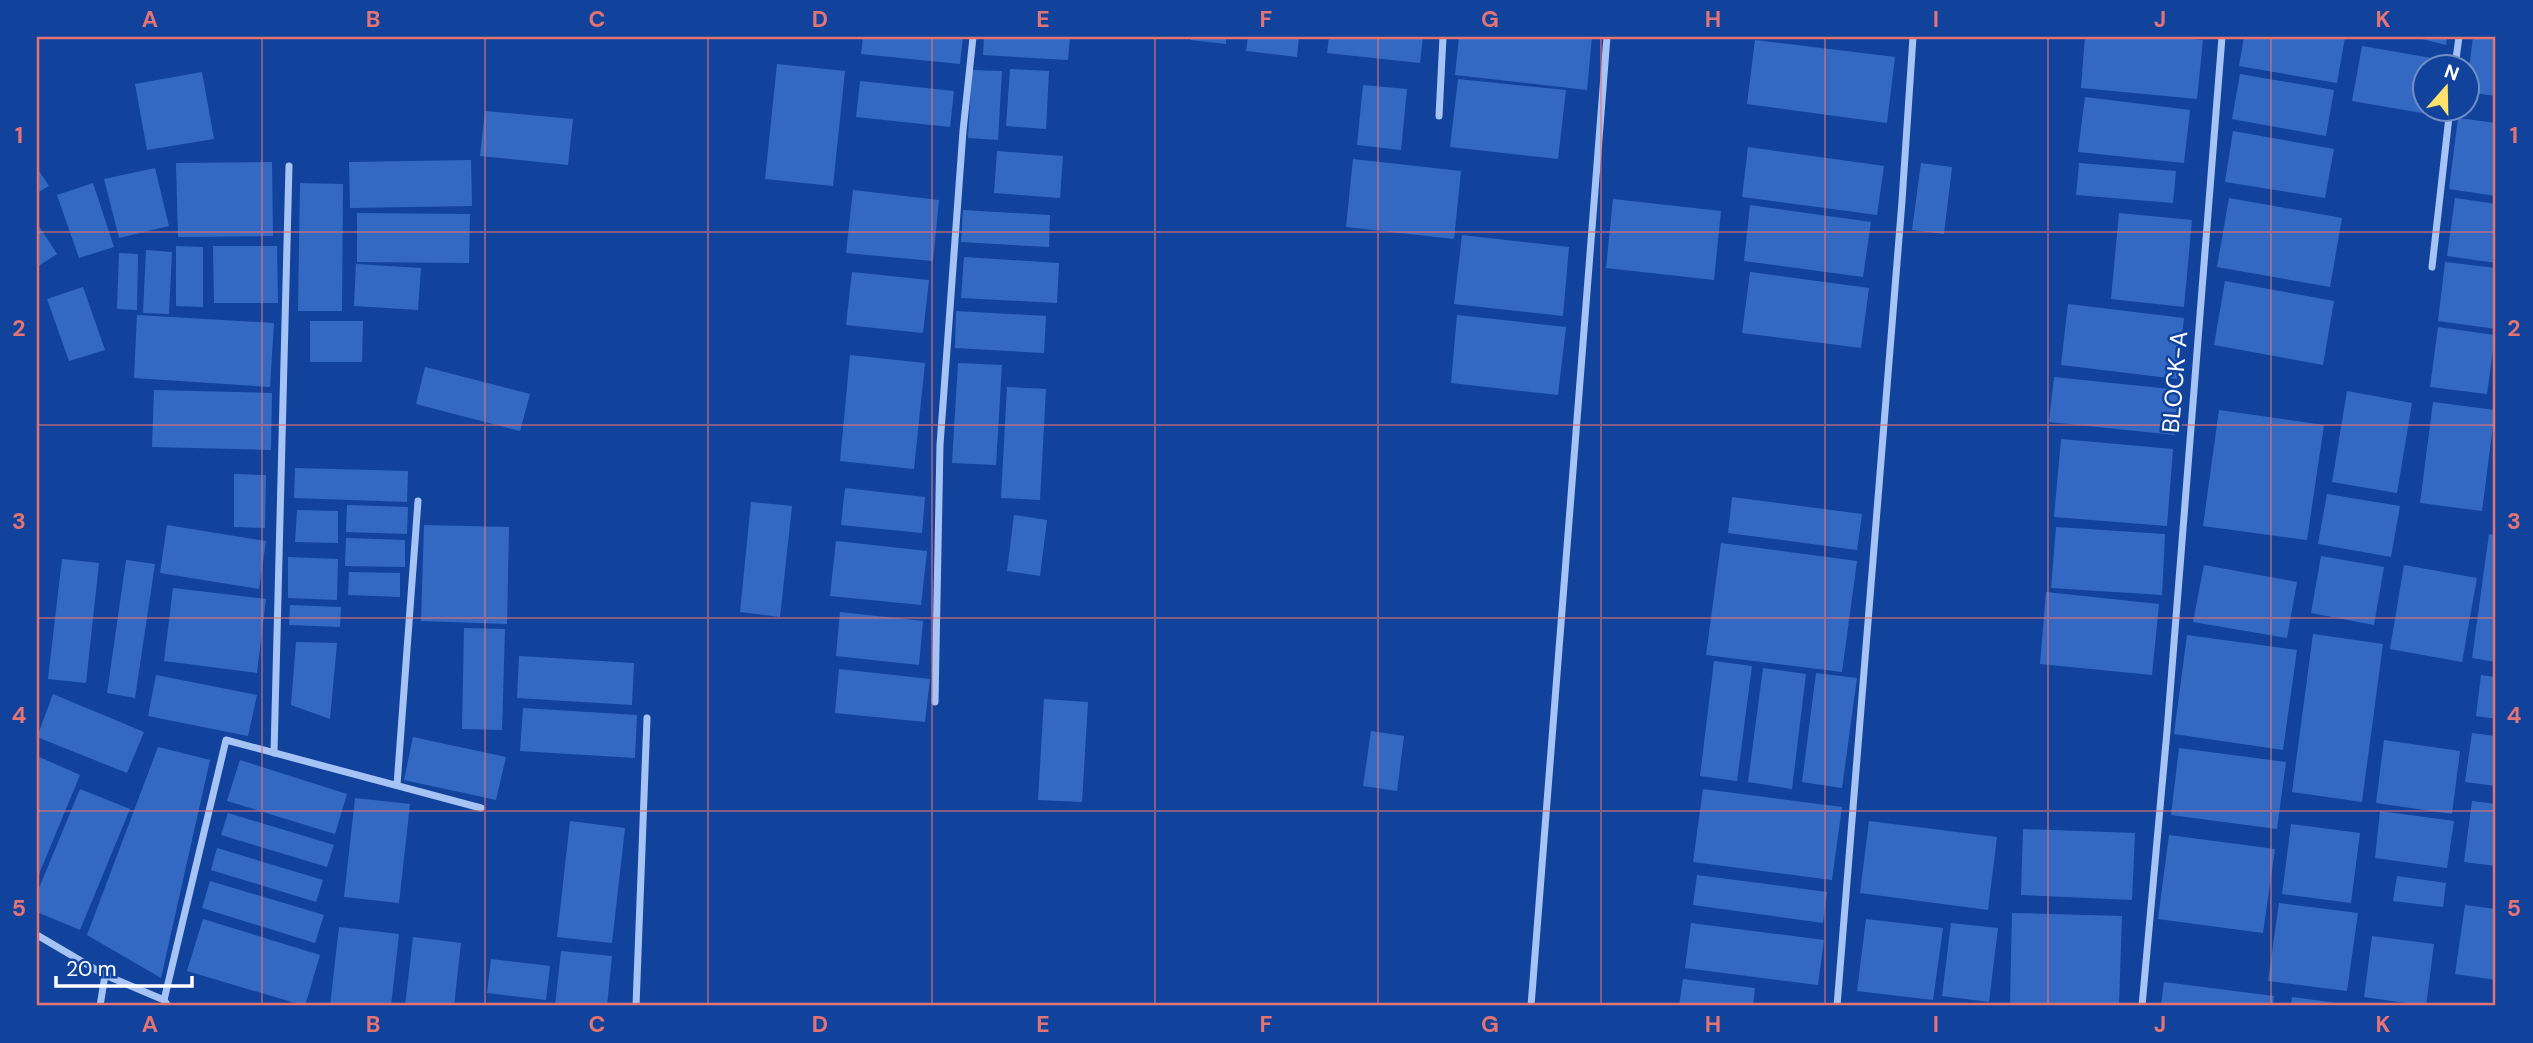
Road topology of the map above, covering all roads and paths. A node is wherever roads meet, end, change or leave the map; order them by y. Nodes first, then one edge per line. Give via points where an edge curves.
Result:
1 (973, 37) edge
2 (1443, 37) edge
3 (1607, 37) edge
4 (1913, 37) edge
5 (2222, 37) edge
6 (1439, 116) dead end
7 (2448, 122) edge
8 (289, 166) dead end
9 (2432, 267) dead end
10 (418, 501) dead end
11 (935, 702) dead end
12 (647, 718) dead end
13 (274, 753) junction
14 (397, 785) junction
15 (481, 808) dead end
16 (37, 935) edge
17 (105, 975) junction
18 (166, 1003) edge
19 (100, 1006) edge
20 (636, 1006) edge
21 (1531, 1006) edge
22 (1837, 1006) edge
23 (2142, 1006) edge

1 - 11 street via 940,446
2 - 6 street
3 - 21 street
4 - 22 street
5 - 23 street, BLOCK-A
7 - 9 street
8 - 13 street
10 - 14 street
12 - 20 street
13 - 14 street
13 - 18 street via 226,740
14 - 15 street
16 - 17 street
17 - 18 street
17 - 19 street

